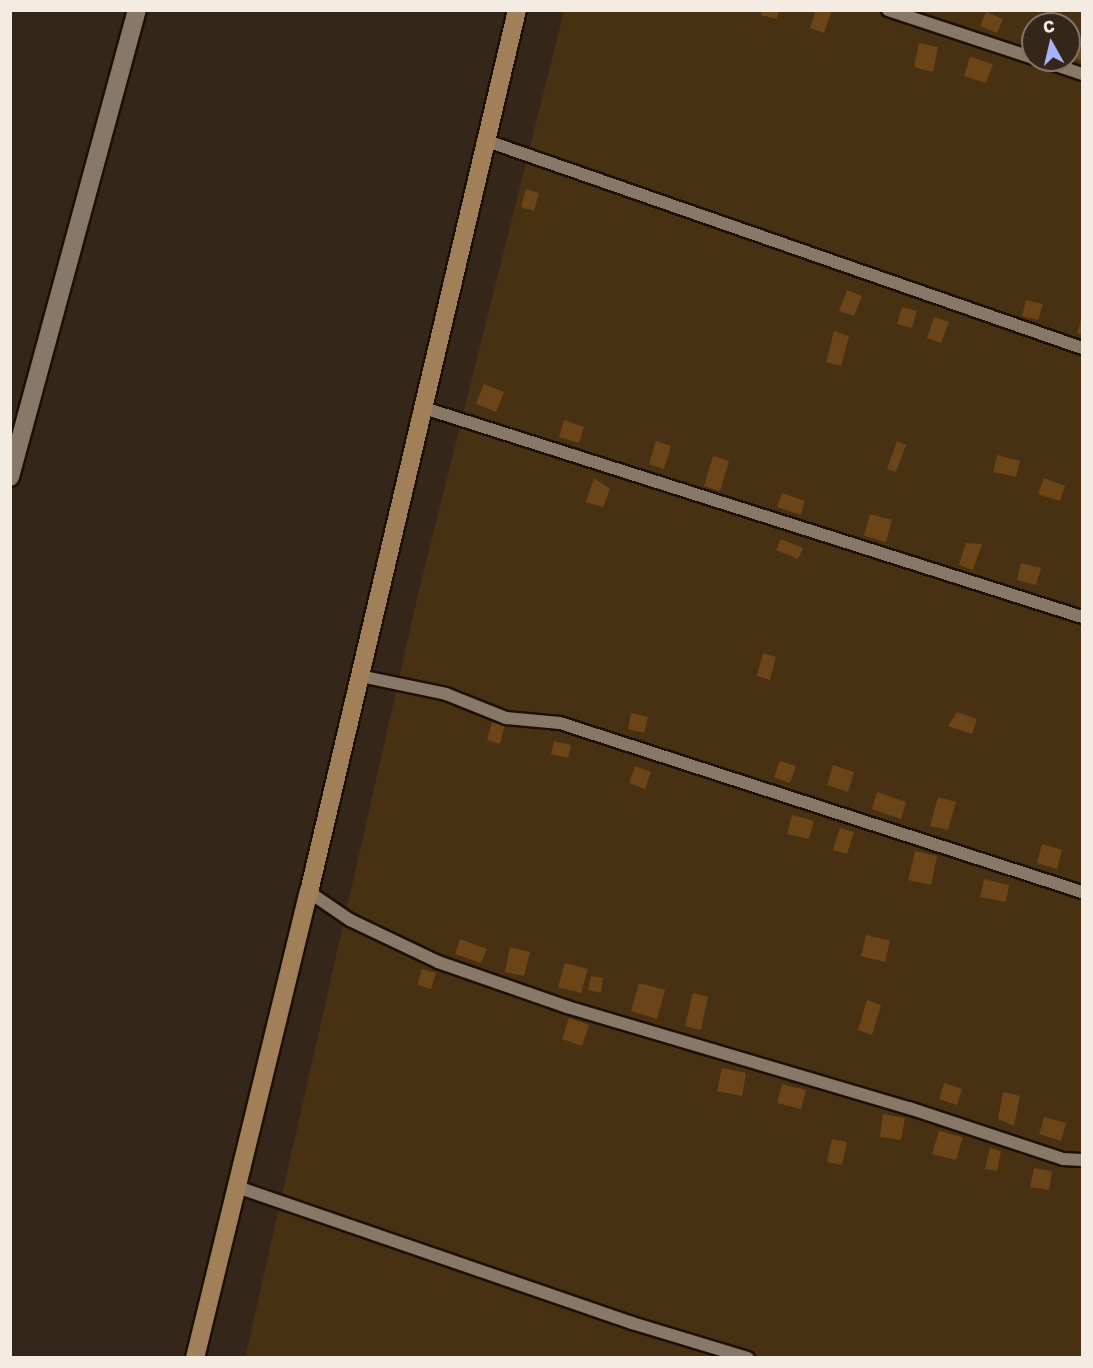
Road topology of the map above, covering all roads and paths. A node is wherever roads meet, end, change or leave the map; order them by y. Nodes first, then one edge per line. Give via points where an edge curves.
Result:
1 (137, 10) edge
2 (517, 10) edge
3 (888, 10) edge
4 (1021, 53) edge
5 (487, 141) junction
6 (1083, 348) edge
7 (424, 408) junction
8 (10, 477) edge
9 (1083, 616) edge
10 (360, 676) junction
11 (1083, 891) edge
12 (309, 892) junction
13 (1063, 1159) junction
14 (1083, 1160) edge
15 (1083, 1165) edge
16 (237, 1187) junction
17 (195, 1358) edge
18 (748, 1358) edge

1 - 8 street
2 - 5 main road
3 - 4 lane
5 - 6 lane
5 - 7 main road
7 - 9 lane
7 - 10 main road
10 - 11 lane via 446,694 506,718 560,723
10 - 12 main road
12 - 13 lane via 350,920 438,962 567,1007 909,1108
12 - 16 main road
13 - 14 lane
13 - 15 lane
16 - 17 main road
16 - 18 lane via 632,1323

